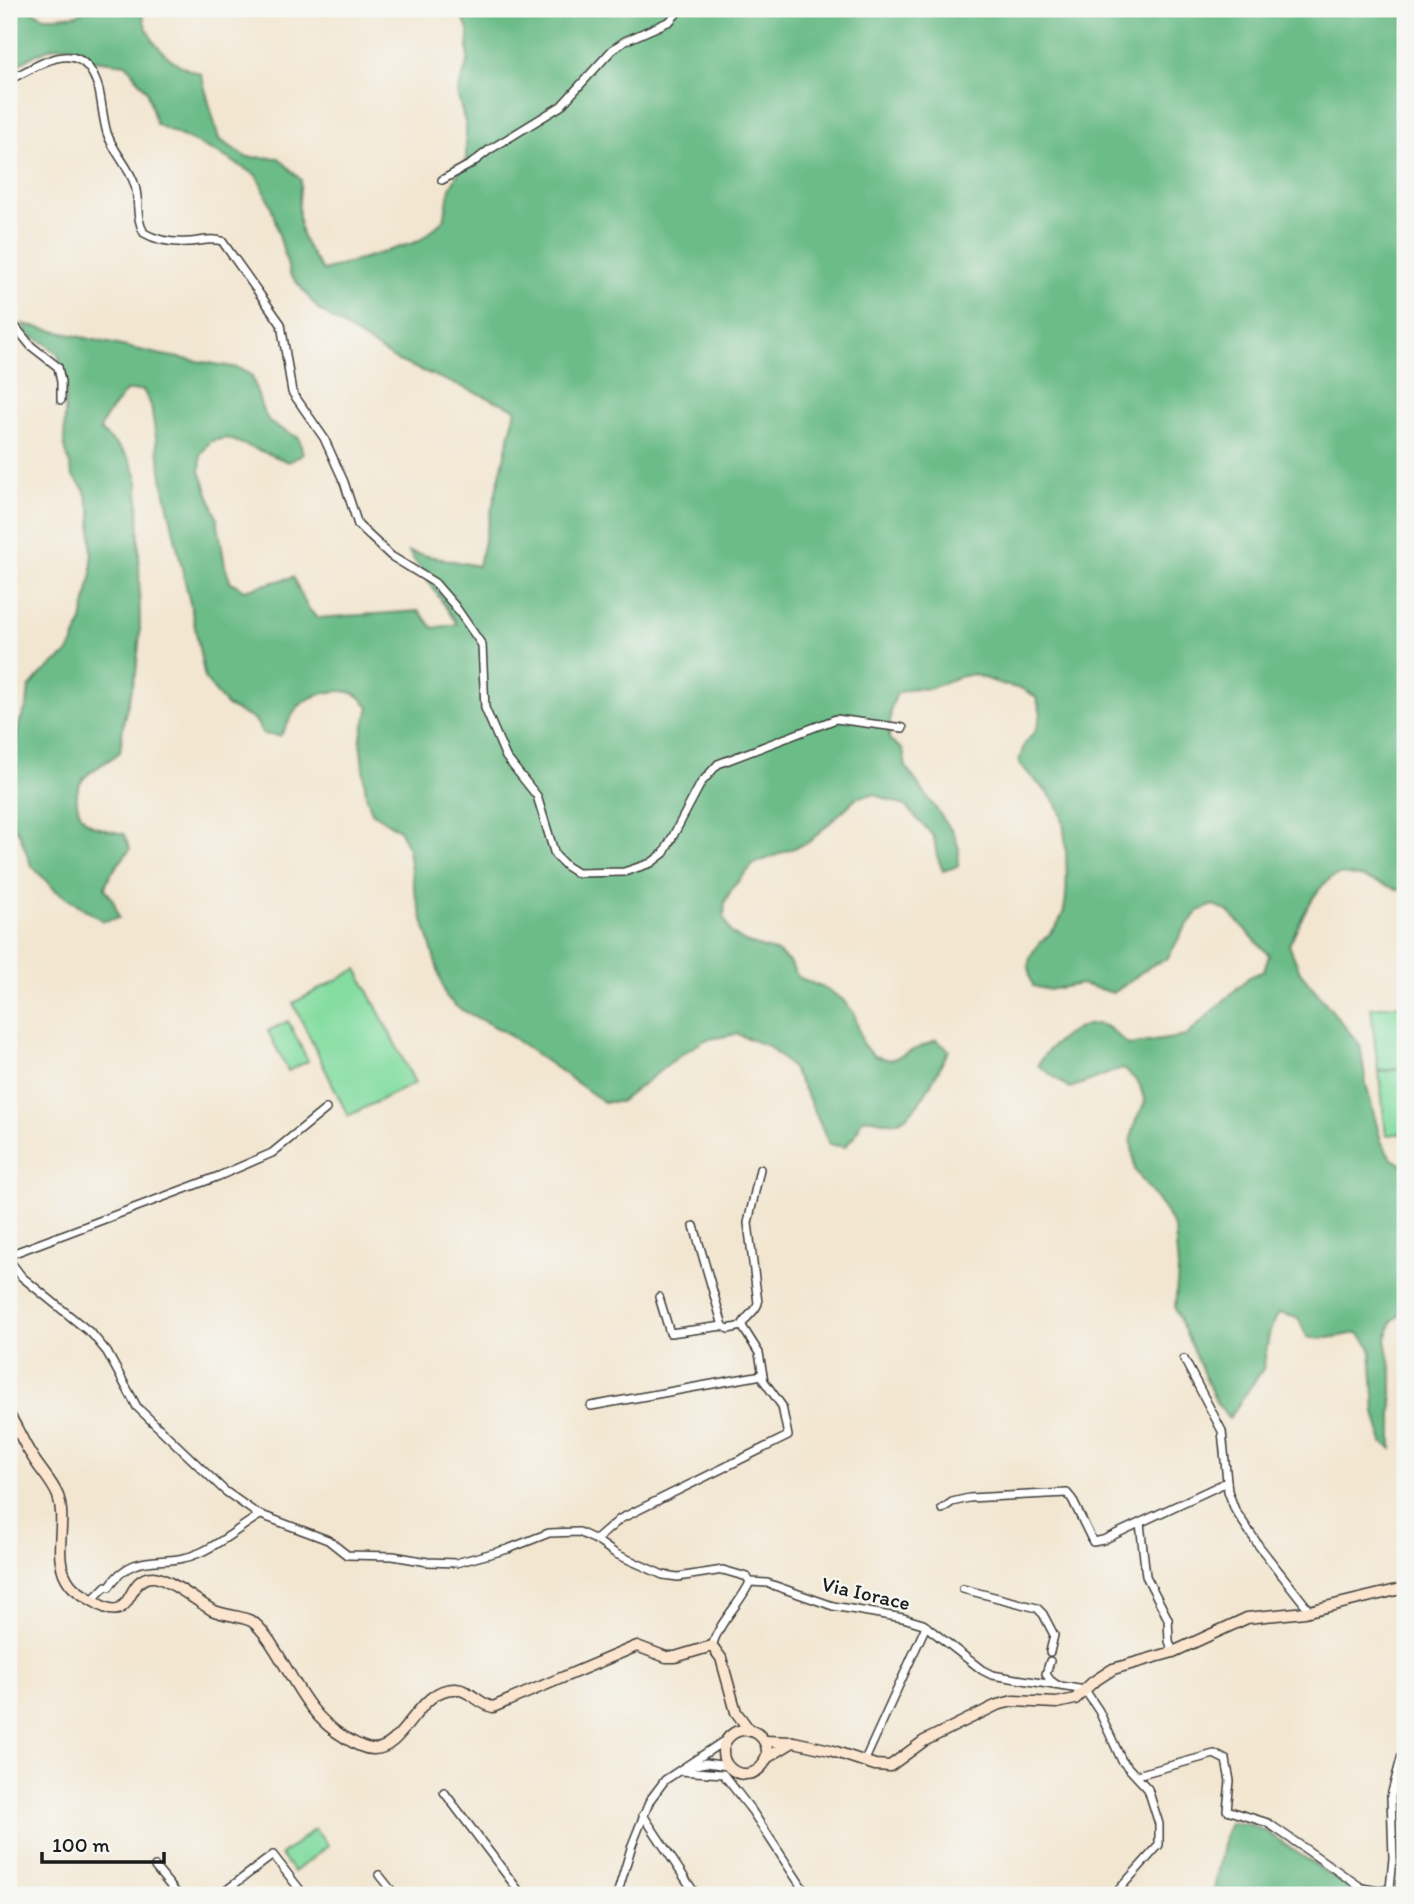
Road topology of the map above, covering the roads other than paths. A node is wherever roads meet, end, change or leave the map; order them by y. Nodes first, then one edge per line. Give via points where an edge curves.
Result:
1 (677, 9) edge
2 (9, 80) edge
3 (442, 180) dead end
4 (9, 319) edge
5 (61, 400) dead end
6 (903, 728) dead end
7 (326, 1109) dead end
8 (760, 1169) dead end
9 (694, 1226) dead end
10 (9, 1258) edge
11 (659, 1297) dead end
12 (723, 1326) junction
13 (743, 1326) junction
14 (1184, 1359) dead end
15 (762, 1375) junction
16 (591, 1406) dead end
17 (9, 1415) edge
18 (1227, 1482) junction
19 (943, 1509) dead end
20 (260, 1515) junction
21 (1140, 1523) junction
22 (596, 1540) junction
23 (750, 1582) junction
24 (1405, 1588) edge
25 (963, 1589) dead end
26 (92, 1600) junction
27 (1310, 1611) junction
28 (926, 1626) junction
29 (712, 1646) junction
30 (1050, 1652) dead end
31 (1173, 1652) junction
32 (1050, 1661) dead end
33 (1061, 1687) junction
34 (1085, 1690) junction
35 (736, 1712) junction
36 (750, 1731) junction
37 (729, 1737) junction
38 (764, 1741) junction
39 (794, 1742) junction
40 (1405, 1744) edge
41 (765, 1759) junction
42 (864, 1762) junction
43 (728, 1766) junction
44 (683, 1769) junction
45 (1137, 1775) junction
46 (444, 1792) dead end
47 (643, 1815) junction
48 (155, 1867) dead end
49 (379, 1875) dead end
50 (1391, 1892) edge
51 (178, 1895) edge
52 (220, 1895) edge
53 (304, 1895) edge
54 (394, 1895) edge
55 (522, 1895) edge
56 (617, 1895) edge
57 (696, 1895) edge
58 (807, 1895) edge
59 (1114, 1895) edge

1 - 3 street via 670,20 612,50 561,106
2 - 6 street via 62,55 78,58 98,87 107,134 133,180 144,233 163,241 222,241 281,324 292,392 324,438 358,526 391,556 435,583 482,645 485,708 506,757 537,796 555,855 566,866 578,873 624,872 651,863 664,853 701,783 718,764 836,719
4 - 5 street via 31,346 58,367
7 - 10 street via 272,1153
8 - 13 street via 748,1223 758,1303
9 - 12 street
10 - 20 street, Via Iorace via 22,1277 92,1334 137,1407 160,1431 225,1491
11 - 12 street via 670,1333
12 - 13 street
13 - 15 street via 759,1353
14 - 18 street via 1222,1431
15 - 16 street
15 - 22 street via 782,1406 788,1436 620,1519
17 - 26 street via 58,1495 64,1573 72,1586
18 - 21 street
18 - 27 street via 1246,1528
19 - 21 street via 969,1498 1066,1493 1093,1542
20 - 22 street, Via Iorace via 328,1540 347,1555 428,1562 456,1563 562,1531
20 - 26 street via 195,1555 120,1571 110,1587
21 - 31 street via 1146,1576 1168,1619
22 - 23 street, Via Iorace via 663,1575 723,1570
23 - 28 street, Via Iorace
23 - 29 street via 718,1628
24 - 27 street
25 - 30 street via 1037,1608 1054,1634
26 - 29 street via 113,1611 123,1607 140,1582 159,1578 215,1612 252,1622 268,1639 312,1710 340,1735 372,1749 397,1736 445,1690 465,1692 493,1707 637,1646 675,1657
27 - 31 street via 1247,1618
28 - 33 street, Via Iorace via 992,1675
28 - 42 street
29 - 35 street via 721,1658
31 - 34 street via 1113,1669
32 - 33 street via 1046,1674
33 - 34 street, Via Iorace
34 - 42 street via 1075,1699 1057,1703 997,1705 925,1741 890,1766
34 - 45 street via 1122,1761
35 - 36 street
35 - 37 street
36 - 37 street
36 - 38 street
37 - 43 street via 723,1754
37 - 44 street
38 - 39 street
38 - 41 street
39 - 41 street
39 - 42 street
40 - 50 street via 1391,1796
41 - 43 street via 751,1773
43 - 44 street via 706,1763
44 - 47 street via 665,1780
44 - 58 street via 723,1774
45 - 50 street via 1214,1754 1226,1760 1230,1781 1227,1810 1268,1823 1362,1888
45 - 59 street via 1148,1788 1159,1824 1159,1845
46 - 55 street
47 - 56 street
47 - 57 street
48 - 51 street
49 - 54 street
52 - 53 street via 273,1855

